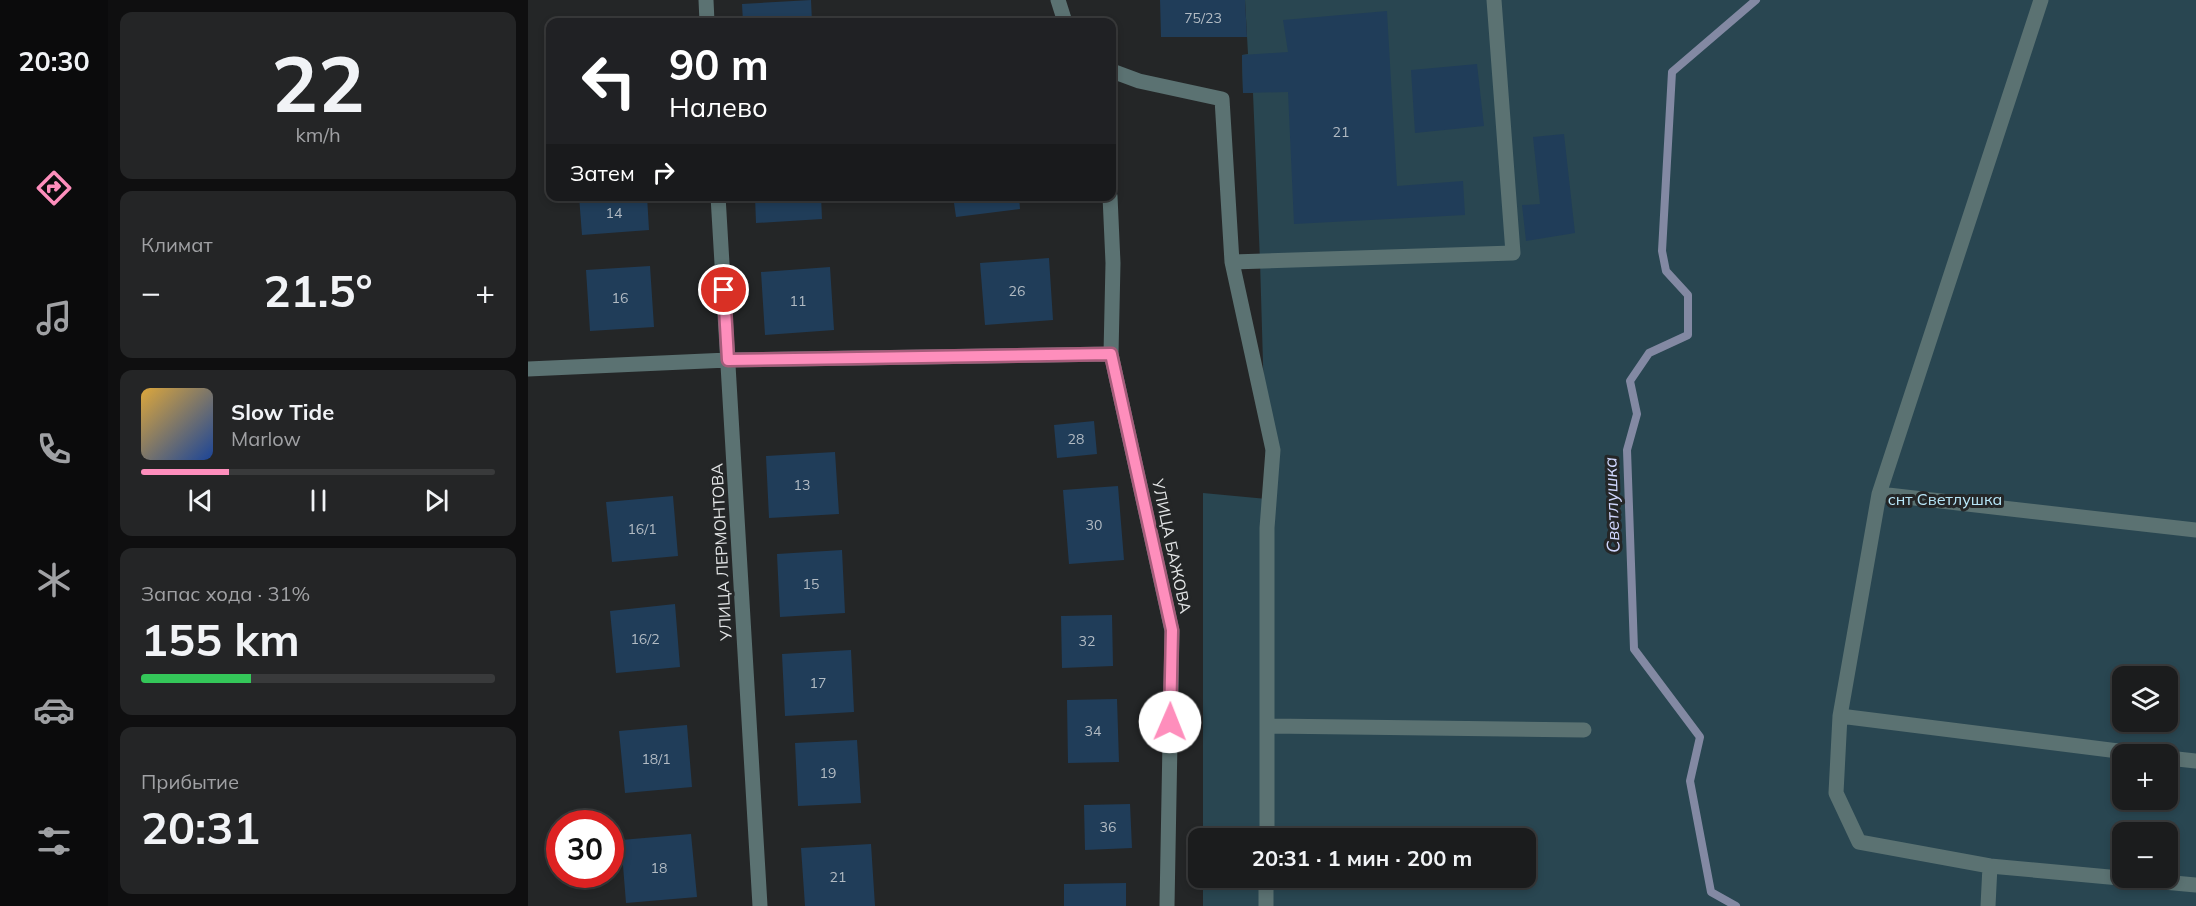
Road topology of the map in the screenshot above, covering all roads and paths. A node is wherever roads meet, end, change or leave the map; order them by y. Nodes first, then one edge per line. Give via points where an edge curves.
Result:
1 (706, 0) edge
2 (1058, 0) edge
3 (1494, 0) edge
4 (2041, 0) edge
5 (707, 18) edge
6 (1064, 18) edge
7 (1116, 72) edge
8 (718, 201) edge
9 (1110, 201) edge
10 (1232, 261) junction
11 (1111, 354) junction
12 (728, 360) junction
13 (528, 369) edge
14 (1879, 494) junction
15 (2196, 530) edge
16 (1840, 716) junction
17 (1267, 726) junction
18 (1584, 730) dead end
19 (2112, 750) edge
20 (2178, 759) edge
21 (2196, 761) edge
22 (1267, 828) edge
23 (1990, 866) junction
24 (2196, 885) edge
25 (1266, 888) edge
26 (760, 906) edge
27 (1167, 906) edge
28 (1266, 906) edge
29 (1988, 906) edge

1 - 5 street
2 - 6 street
3 - 10 street via 1513,253
4 - 14 street
7 - 10 street via 1222,99
8 - 12 street, УЛИЦА ЛЕРМОНТОВА
9 - 11 street, УЛИЦА БАЖОВА
10 - 17 street via 1273,450 1267,528
11 - 12 street
11 - 27 street, УЛИЦА БАЖОВА via 1172,630
12 - 13 street
12 - 26 street, УЛИЦА ЛЕРМОНТОВА
14 - 15 street
14 - 16 street
16 - 19 street
16 - 23 street via 1836,793 1858,842
17 - 18 street
17 - 22 street
20 - 21 street
23 - 24 street
23 - 29 street
25 - 28 street

